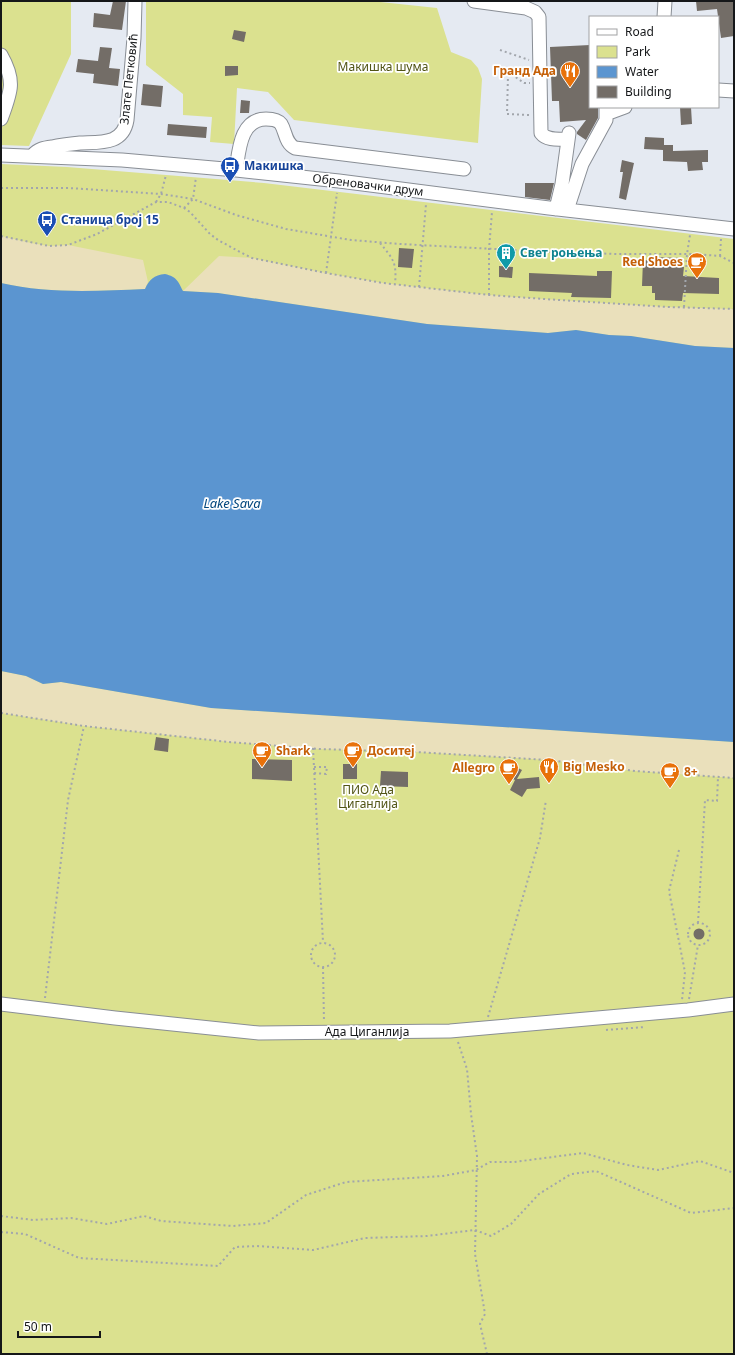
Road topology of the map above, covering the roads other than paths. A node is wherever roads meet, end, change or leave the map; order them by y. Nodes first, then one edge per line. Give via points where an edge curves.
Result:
1 (135, 1) edge
2 (474, 1) edge
3 (665, 1) edge
4 (664, 16) edge
5 (1, 55) edge
6 (719, 90) edge
7 (734, 92) edge
8 (620, 108) edge
9 (606, 111) edge
10 (1, 119) edge
11 (1, 154) edge
12 (32, 156) junction
13 (464, 169) dead end
14 (236, 170) junction
15 (562, 210) junction
16 (728, 229) edge
17 (1, 1004) edge
18 (734, 1004) edge

1 - 12 street, Злате Петковић via 134,38 124,130 109,141 49,147 38,150
2 - 15 street via 526,8 535,12 539,18 541,133 548,138 569,136 562,184
3 - 4 street
5 - 10 street via 11,77 11,86
6 - 7 street
8 - 9 street
9 - 15 street via 603,125
11 - 12 street, Обреновачки друм
12 - 14 street, Обреновачки друм via 122,160
13 - 14 street via 295,148 288,143 278,122 264,119 253,123 243,136
14 - 15 street, Обреновачки друм
15 - 16 street, Обреновачки друм
17 - 18 street, Ада Циганлија via 259,1033 455,1031 684,1011

